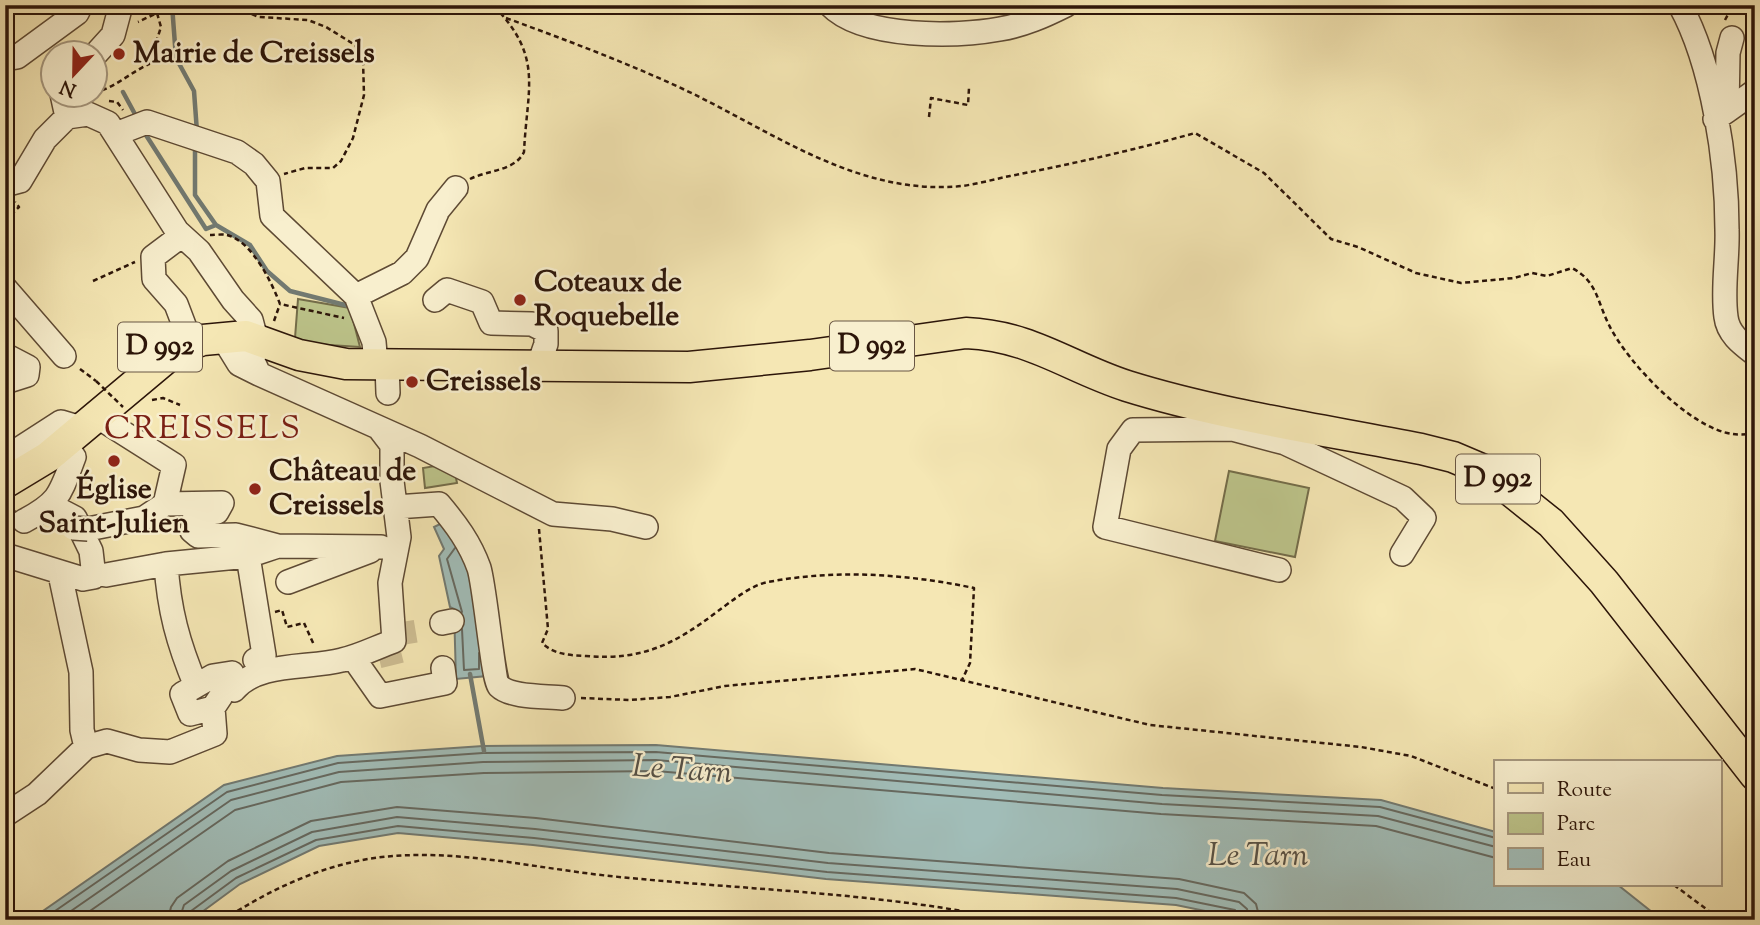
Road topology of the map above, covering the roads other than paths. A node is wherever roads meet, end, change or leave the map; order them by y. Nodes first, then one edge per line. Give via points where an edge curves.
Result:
1 (81, 5) edge
2 (830, 5) edge
3 (1066, 5) edge
4 (1681, 5) edge
5 (126, 16) edge
6 (1732, 38) dead end
7 (108, 41) edge
8 (5, 59) edge
9 (1755, 91) edge
10 (65, 108) edge
11 (1721, 115) junction
12 (67, 117) junction
13 (116, 134) junction
14 (5, 185) edge
15 (456, 188) road end
16 (181, 236) junction
17 (5, 288) edge
18 (356, 296) junction
19 (435, 300) dead end
20 (223, 337) junction
21 (1755, 354) edge
22 (5, 355) edge
23 (64, 356) dead end
24 (538, 367) junction
25 (259, 374) junction
26 (384, 374) junction
27 (5, 382) edge
28 (91, 424) junction
29 (379, 428) junction
30 (1288, 433) junction
31 (5, 453) edge
32 (5, 483) edge
33 (172, 504) junction
34 (52, 506) junction
35 (396, 507) junction
36 (10, 520) edge
37 (646, 527) dead end
38 (390, 542) junction
39 (278, 546) junction
40 (1402, 554) dead end
41 (5, 555) edge
42 (248, 556) junction
43 (166, 564) junction
44 (1279, 570) dead end
45 (60, 574) junction
46 (101, 576) junction
47 (262, 585) junction
48 (356, 660) junction
49 (260, 663) junction
50 (443, 668) dead end
51 (196, 686) junction
52 (225, 692) junction
53 (563, 698) road end
54 (86, 747) junction
55 (1752, 766) edge
56 (5, 815) edge

1 - 8 street via 77,13 17,57
2 - 3 street via 858,22 949,35 1034,21
4 - 11 street
5 - 7 street
6 - 11 street
9 - 11 street
10 - 12 street
11 - 21 street via 1726,318 1733,336
12 - 13 street via 97,117
12 - 14 street via 45,139 20,181
13 - 16 street
13 - 18 street via 147,122 237,152 268,181 272,216
15 - 18 street via 438,210 417,258 402,273
16 - 20 street via 199,251 251,320
16 - 20 street via 153,257 154,279 176,304
17 - 23 street
18 - 26 street
19 - 24 street via 447,290 482,302 491,323 532,324 546,331
20 - 25 street via 253,361
20 - 25 street via 239,365
20 - 26 main road, D 992
20 - 28 main road, D 992 via 177,349
22 - 27 street via 28,367 27,375
24 - 26 main road, D 992
24 - 30 main road, D 992 via 690,367 966,333 989,334 1031,344 1126,386
25 - 29 street
28 - 31 street via 61,422 13,453
28 - 32 main road, D 992
28 - 33 street via 174,465
28 - 34 street
29 - 35 street via 392,445
29 - 37 street via 553,514
30 - 40 street via 1403,498 1424,518
30 - 44 street via 1133,430 1119,449 1105,527
30 - 55 main road, D 992 via 1453,457 1504,483 1574,548
33 - 36 street via 144,518 80,529
33 - 39 street via 222,503 217,512 195,515 192,531 198,536 236,535
34 - 36 street
34 - 46 street via 75,518
35 - 38 street
35 - 53 street via 439,504 461,529 479,570 500,687
38 - 39 street
38 - 47 street
38 - 48 street via 394,640
39 - 42 street
41 - 45 street
42 - 43 street
42 - 47 street
43 - 46 street
43 - 51 street via 169,608
45 - 46 street via 83,579
45 - 54 street via 81,672
47 - 49 street via 257,630
48 - 49 street via 289,666
48 - 50 street via 380,696 400,680 445,683
49 - 52 street
51 - 52 street via 213,676
51 - 52 street via 182,694 190,714
52 - 54 street via 215,734 170,752 107,741
54 - 56 street via 37,794

